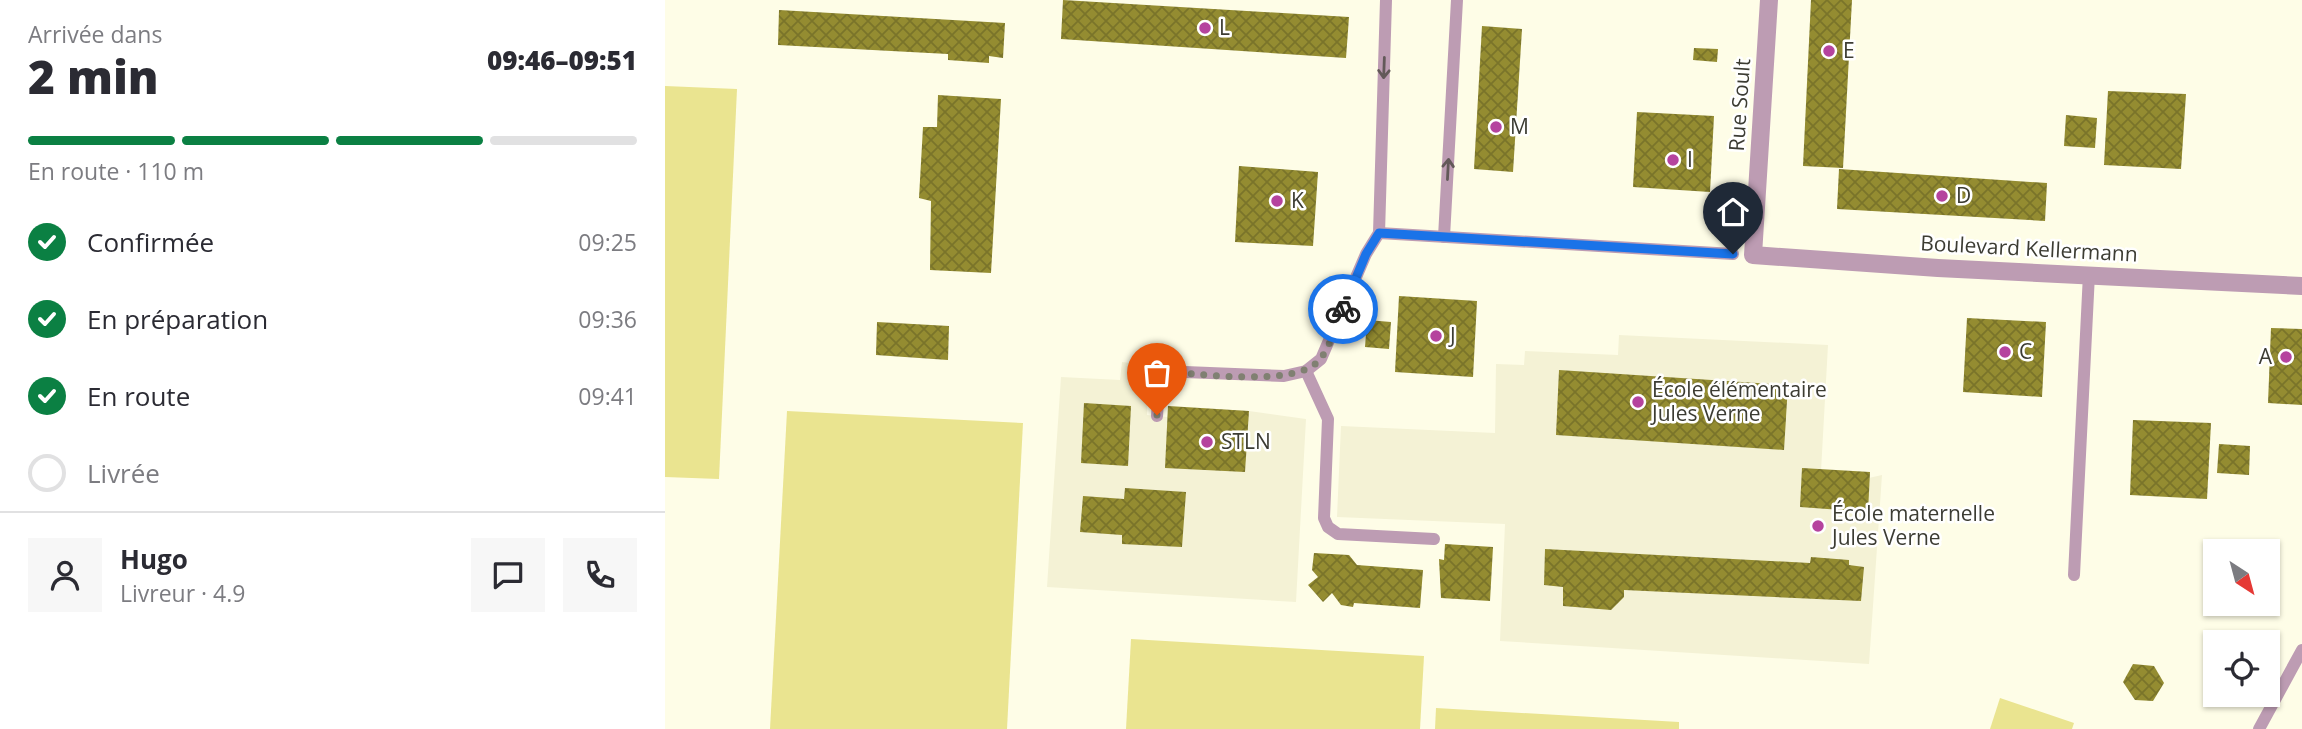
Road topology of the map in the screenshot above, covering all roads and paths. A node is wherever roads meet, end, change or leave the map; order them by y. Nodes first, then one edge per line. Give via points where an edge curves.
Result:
1 (1386, 0) edge
2 (1457, 0) edge
3 (1769, 0) edge
4 (1379, 233) junction
5 (1444, 237) junction
6 (1733, 254) dead end
7 (1753, 255) joint
8 (2089, 274) junction
9 (2302, 286) edge
10 (1306, 371) junction
11 (1157, 415) dead end
12 (1434, 539) dead end
13 (2074, 575) dead end
14 (2302, 650) edge
15 (2259, 729) edge

1 -> 4 lane
5 -> 2 lane
3 - 7 street, Rue Soult
4 - 5 lane
4 - 10 lane via 1321,359
5 - 6 lane
7 - 8 street, Boulevard Kellermann
8 - 9 street, Boulevard Kellermann
8 - 13 lane
10 - 11 lane via 1284,376 1160,371
10 - 12 lane via 1328,419 1324,518 1328,527 1338,534
14 - 15 lane

